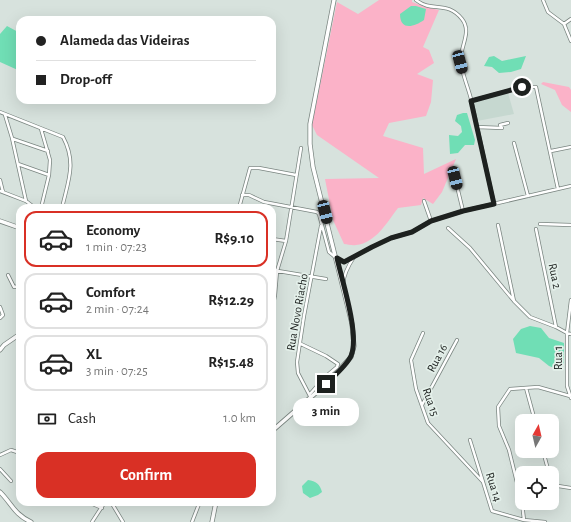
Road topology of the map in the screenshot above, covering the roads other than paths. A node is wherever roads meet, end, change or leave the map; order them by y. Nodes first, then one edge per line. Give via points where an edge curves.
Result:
1 (334, 0) edge
2 (416, 0) edge
3 (543, 0) edge
4 (571, 19) edge
5 (564, 24) junction
6 (571, 40) edge
7 (471, 101) junction
8 (0, 112) edge
9 (5, 114) junction
10 (508, 124) dead end
11 (477, 127) junction
12 (40, 129) junction
13 (12, 138) junction
14 (514, 142) dead end
15 (571, 147) edge
16 (301, 148) dead end
17 (48, 151) junction
18 (551, 151) junction
19 (17, 163) junction
20 (49, 175) junction
21 (296, 175) junction
22 (455, 178) dead end
23 (0, 180) edge
24 (571, 186) edge
25 (558, 189) junction
26 (1, 192) edge
27 (242, 195) junction
28 (528, 196) junction
29 (26, 201) junction
30 (424, 201) dead end
31 (30, 204) edge
32 (42, 204) edge
33 (63, 204) edge
34 (240, 204) edge
35 (275, 204) edge
36 (276, 204) edge
37 (494, 204) junction
38 (292, 207) junction
39 (463, 211) junction
40 (0, 221) edge
41 (431, 221) junction
42 (540, 224) dead end
43 (322, 225) junction
44 (498, 225) dead end
45 (571, 225) edge
46 (16, 227) edge
47 (448, 228) dead end
48 (536, 229) dead end
49 (276, 240) edge
50 (286, 241) junction
51 (354, 257) junction
52 (337, 258) junction
53 (277, 271) junction
54 (8, 275) dead end
55 (312, 277) junction
56 (326, 279) dead end
57 (276, 283) edge
58 (343, 284) junction
59 (16, 287) edge
60 (571, 300) edge
61 (514, 301) junction
62 (0, 307) edge
63 (0, 318) edge
64 (556, 327) junction
65 (423, 333) dead end
66 (567, 333) junction
67 (571, 334) edge
68 (16, 337) edge
69 (457, 340) dead end
70 (0, 341) edge
71 (301, 344) junction
72 (4, 345) junction
73 (0, 350) edge
74 (567, 386) junction
75 (526, 388) junction
76 (571, 388) edge
77 (310, 396) junction
78 (571, 397) edge
79 (422, 405) junction
80 (533, 414) edge
81 (276, 427) edge
82 (470, 440) dead end
83 (16, 452) edge
84 (0, 455) edge
85 (0, 469) edge
86 (515, 469) edge
87 (11, 481) dead end
88 (483, 482) junction
89 (559, 486) edge
90 (571, 488) edge
91 (0, 492) edge
92 (97, 506) edge
93 (113, 506) edge
94 (198, 506) edge
95 (215, 506) edge
96 (102, 508) joint
97 (523, 510) edge
98 (524, 520) junction
99 (31, 522) edge
100 (92, 522) edge
101 (123, 522) edge
102 (192, 522) edge
103 (212, 522) edge
104 (545, 522) edge

1 - 52 main road via 313,105 310,144
2 - 7 street via 420,3 450,8 464,21 466,38 460,62
3 - 5 street via 548,12
4 - 5 street
5 - 6 street
7 - 11 street
7 - 18 street via 522,87 536,87
8 - 9 street
9 - 12 street
9 - 13 street
10 - 11 street via 500,125 502,128
11 - 37 street
12 - 17 street
12 - 33 street via 62,137 69,152 71,165
13 - 17 street
13 - 19 street
14 - 28 street
15 - 18 street
16 - 21 street
17 - 20 street
18 - 25 street
19 - 20 street
19 - 29 street
20 - 32 street
21 - 27 street via 250,168
21 - 38 street
22 - 39 street
23 - 26 street
24 - 25 street
25 - 28 street
26 - 29 street
27 - 34 street
27 - 35 street
28 - 37 street
29 - 31 street
30 - 41 street
36 - 38 street
37 - 39 street
38 - 43 street via 317,212
38 - 50 street
39 - 41 street
40 - 46 main road
41 - 51 street
42 - 45 street
43 - 52 street via 329,252
43 - 55 street, Rua Novo Riacho
44 - 61 street
47 - 61 street, Rua 1 via 470,248
48 - 64 street, Rua 2
49 - 50 street
50 - 53 street
51 - 52 street via 344,262
51 - 58 street via 348,266
52 - 58 main road
53 - 55 street
53 - 57 street
54 - 59 street
55 - 56 street
55 - 71 street, Rua Novo Riacho
58 - 77 main road via 354,346 350,357 326,384
60 - 66 street
61 - 64 street, Rua 1 via 530,317
62 - 63 street via 3,315
64 - 66 street, Rua 1
65 - 79 street, Rua 15 via 411,360 416,389
66 - 67 street
66 - 74 street, Rua 1
68 - 72 main road
69 - 79 street, Rua 16
70 - 72 street
71 - 77 street, Rua Novo Riacho via 297,362 298,373
71 - 77 street via 338,364
72 - 73 main road
74 - 76 street
74 - 78 street, Rua 1
75 - 78 street via 538,387
75 - 80 street
75 - 86 street via 510,389 498,407 499,426
77 - 81 main road
79 - 88 street, Rua 15 via 428,423
82 - 88 street, Rua 14
83 - 84 street via 11,450
85 - 87 street
88 - 98 street, Rua 14 via 492,510
89 - 90 street
91 - 99 main road via 15,511
92 - 96 street
93 - 101 street
94 - 102 street
95 - 103 main road
96 - 100 street
97 - 98 street
98 - 104 street, Rua 14

